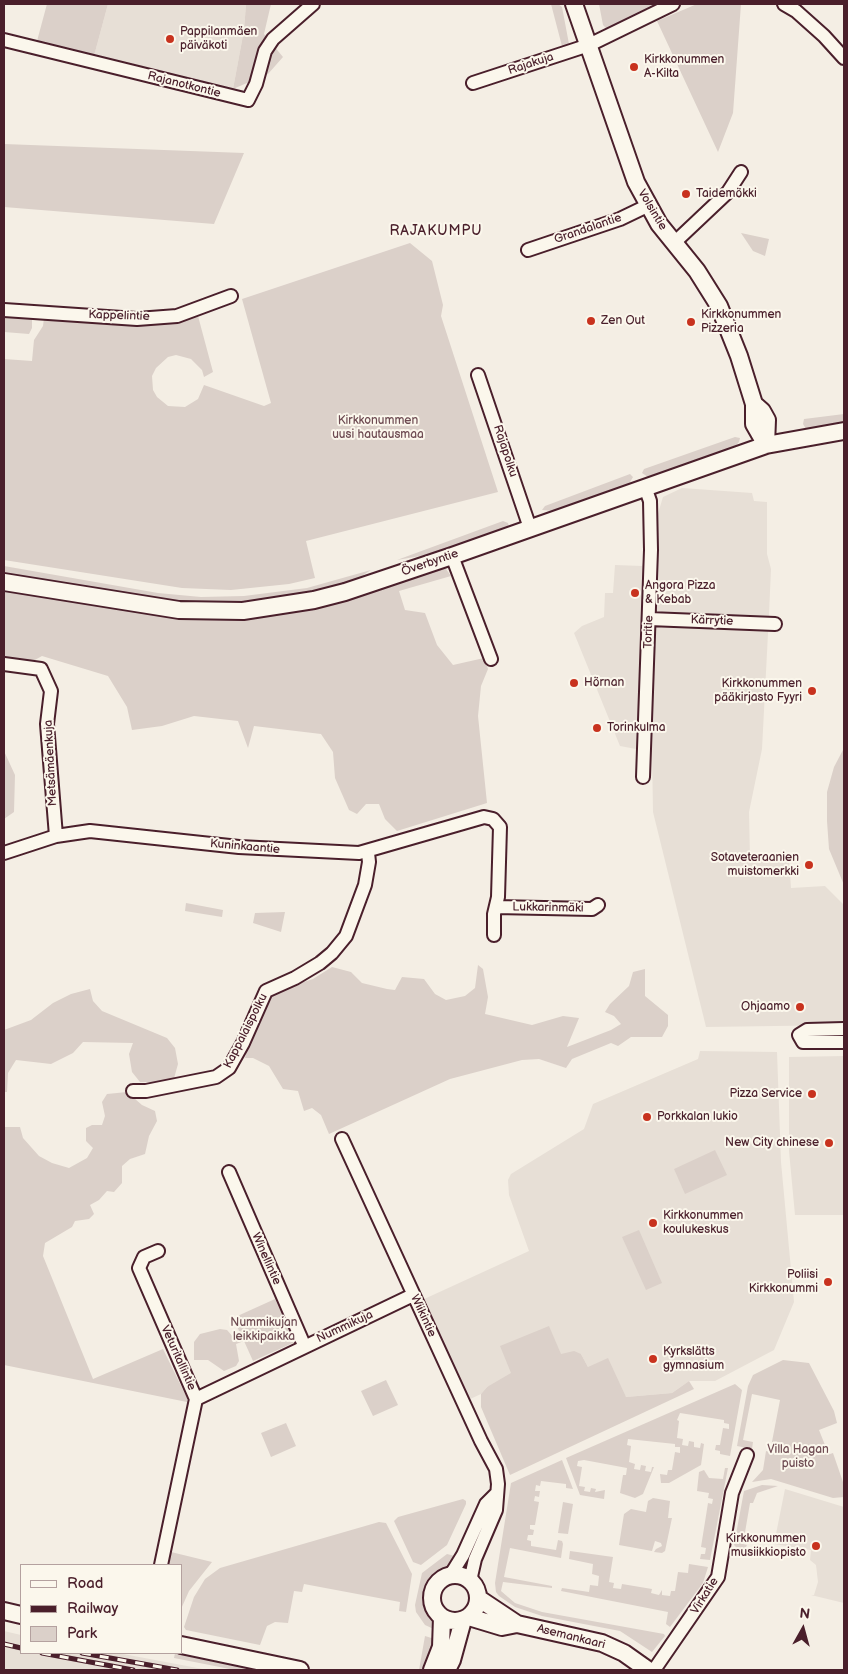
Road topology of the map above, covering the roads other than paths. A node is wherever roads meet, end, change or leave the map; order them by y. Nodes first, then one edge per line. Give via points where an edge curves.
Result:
1 (313, 4) edge
2 (574, 4) edge
3 (674, 4) edge
4 (784, 4) edge
5 (4, 40) edge
6 (588, 45) junction
7 (844, 58) edge
8 (473, 83) dead end
9 (741, 172) dead end
10 (648, 206) junction
11 (674, 243) junction
12 (528, 250) dead end
13 (231, 296) dead end
14 (4, 310) edge
15 (478, 375) dead end
16 (844, 431) edge
17 (766, 445) junction
18 (645, 487) junction
19 (530, 528) junction
20 (452, 556) junction
21 (4, 582) edge
22 (649, 618) junction
23 (775, 624) dead end
24 (491, 659) dead end
25 (4, 664) edge
26 (643, 777) dead end
27 (484, 817) joint
28 (56, 836) junction
29 (4, 853) edge
30 (368, 853) junction
31 (598, 905) dead end
32 (496, 907) junction
33 (494, 935) dead end
34 (844, 1029) edge
35 (844, 1042) edge
36 (133, 1091) dead end
37 (342, 1139) dead end
38 (229, 1172) dead end
39 (158, 1251) dead end
40 (414, 1295) junction
41 (304, 1346) junction
42 (196, 1399) junction
43 (747, 1455) dead end
44 (497, 1493) junction
45 (161, 1564) edge
46 (450, 1576) junction
47 (470, 1581) junction
48 (478, 1598) junction
49 (4, 1611) edge
50 (20, 1615) edge
51 (442, 1617) junction
52 (466, 1618) junction
53 (517, 1624) junction
54 (182, 1645) edge
55 (300, 1670) edge
56 (432, 1670) edge
57 (447, 1670) edge
58 (648, 1670) edge
59 (654, 1670) edge

1 - 5 street, Rajanotkontie via 273,39 265,51 248,100
2 - 6 street, Volsintie
3 - 6 street, Rajakuja
4 - 7 street via 824,36
6 - 8 street, Rajakuja
6 - 10 street, Volsintie via 630,165
9 - 11 street via 728,192
10 - 11 street, Volsintie
10 - 12 street, Grandalantie via 620,219
11 - 17 street, Volsintie via 719,306 754,404 767,420
13 - 14 street, Kappelintie via 177,316 137,319
15 - 19 street, Rajapolku
16 - 17 street, Överbyntie
17 - 18 street, Överbyntie
18 - 19 street, Överbyntie
18 - 22 street, Toritie via 650,501
19 - 20 street, Överbyntie
20 - 21 street, Överbyntie via 345,592 243,611 148,607
20 - 24 street
22 - 23 street, Kärrytie
22 - 26 street, Toritie
25 - 28 street, Metsämäenkuja via 40,669 51,691 47,724
27 - 30 street, Kuninkaantie
27 - 32 street, Lukkarinmäki via 494,819 500,827
28 - 29 street, Kuninkaantie
28 - 30 street, Kuninkaantie via 90,831 112,832 239,847
30 - 36 street, Kappalaispolku via 365,885 346,936 320,963 266,991 229,1068 216,1077
31 - 32 street, Lukkarinmäki via 592,909
32 - 33 street, Lukkarinmäki
34 - 35 street via 807,1030 799,1036 803,1042
37 - 40 street, Wiikintie
38 - 41 street, Winellintie
39 - 42 street, Veturitallintie via 144,1257 139,1268
40 - 41 street, Nummikuja
40 - 44 street, Wiikintie via 496,1469
41 - 42 street, Nummikuja
42 - 45 street, Veturitallintie
43 - 59 street, Virkatie via 732,1493 718,1577
44 - 46 street via 486,1504
44 - 47 street, Wiikintie via 496,1510 475,1559
46 - 47 street
46 - 51 street via 439,1581 433,1591 434,1608
47 - 48 street
48 - 52 street via 476,1609
48 - 53 street, Asemankaari
49 - 50 street
51 - 52 street via 449,1620
51 - 56 street via 441,1647
52 - 53 street, Asemankaari via 502,1627
52 - 57 street
53 - 58 street, Asemankaari via 602,1643 624,1653
54 - 55 street

